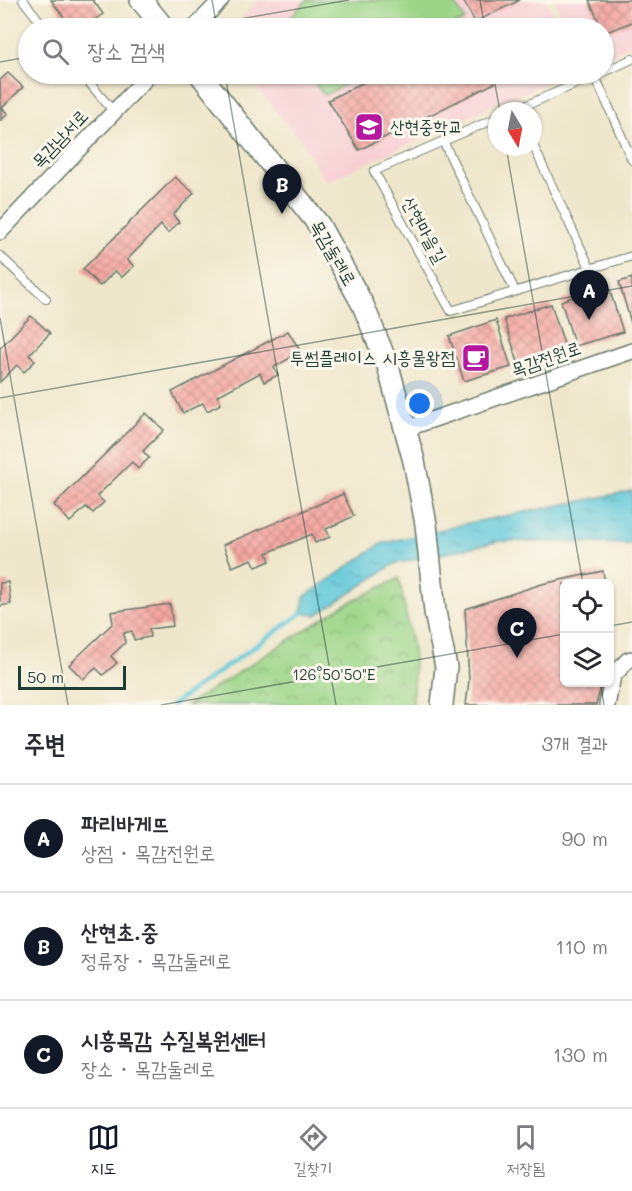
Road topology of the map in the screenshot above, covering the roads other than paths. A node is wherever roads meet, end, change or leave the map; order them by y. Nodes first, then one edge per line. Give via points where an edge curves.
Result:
1 (23, 0) edge
2 (141, 0) edge
3 (221, 0) edge
4 (37, 18) edge
5 (156, 18) edge
6 (204, 18) edge
7 (632, 59) edge
8 (614, 67) edge
9 (90, 84) edge
10 (140, 84) edge
11 (208, 84) edge
12 (574, 84) edge
13 (601, 84) edge
14 (533, 102) edge
15 (113, 111) junction
16 (488, 122) edge
17 (443, 141) junction
18 (538, 156) edge
19 (632, 160) edge
20 (0, 232) edge
21 (0, 256) edge
22 (632, 256) edge
23 (590, 268) junction
24 (516, 291) junction
25 (46, 299) dead end
26 (632, 351) edge
27 (405, 429) junction
28 (632, 659) edge
29 (446, 667) junction
30 (435, 705) edge
31 (442, 705) edge
32 (448, 705) edge
33 (607, 705) edge

1 - 4 lane
2 - 5 street
3 - 6 street
7 - 8 lane
9 - 15 lane
10 - 15 street, 목감남서로
11 - 27 street, 목감둘레로 via 319,225 363,305 388,366
12 - 14 lane
13 - 19 lane
15 - 20 street, 목감남서로
16 - 17 lane, 산현마을길
17 - 24 lane
17 - 24 lane, 산현마을길 via 374,171 451,311
18 - 23 lane
21 - 25 lane
22 - 23 lane, 산현마을길
23 - 24 lane, 산현마을길
26 - 27 street, 목감전원로
27 - 29 street, 목감둘레로 via 426,524 435,612
28 - 33 street via 614,676
29 - 30 street
29 - 31 street
29 - 32 street

